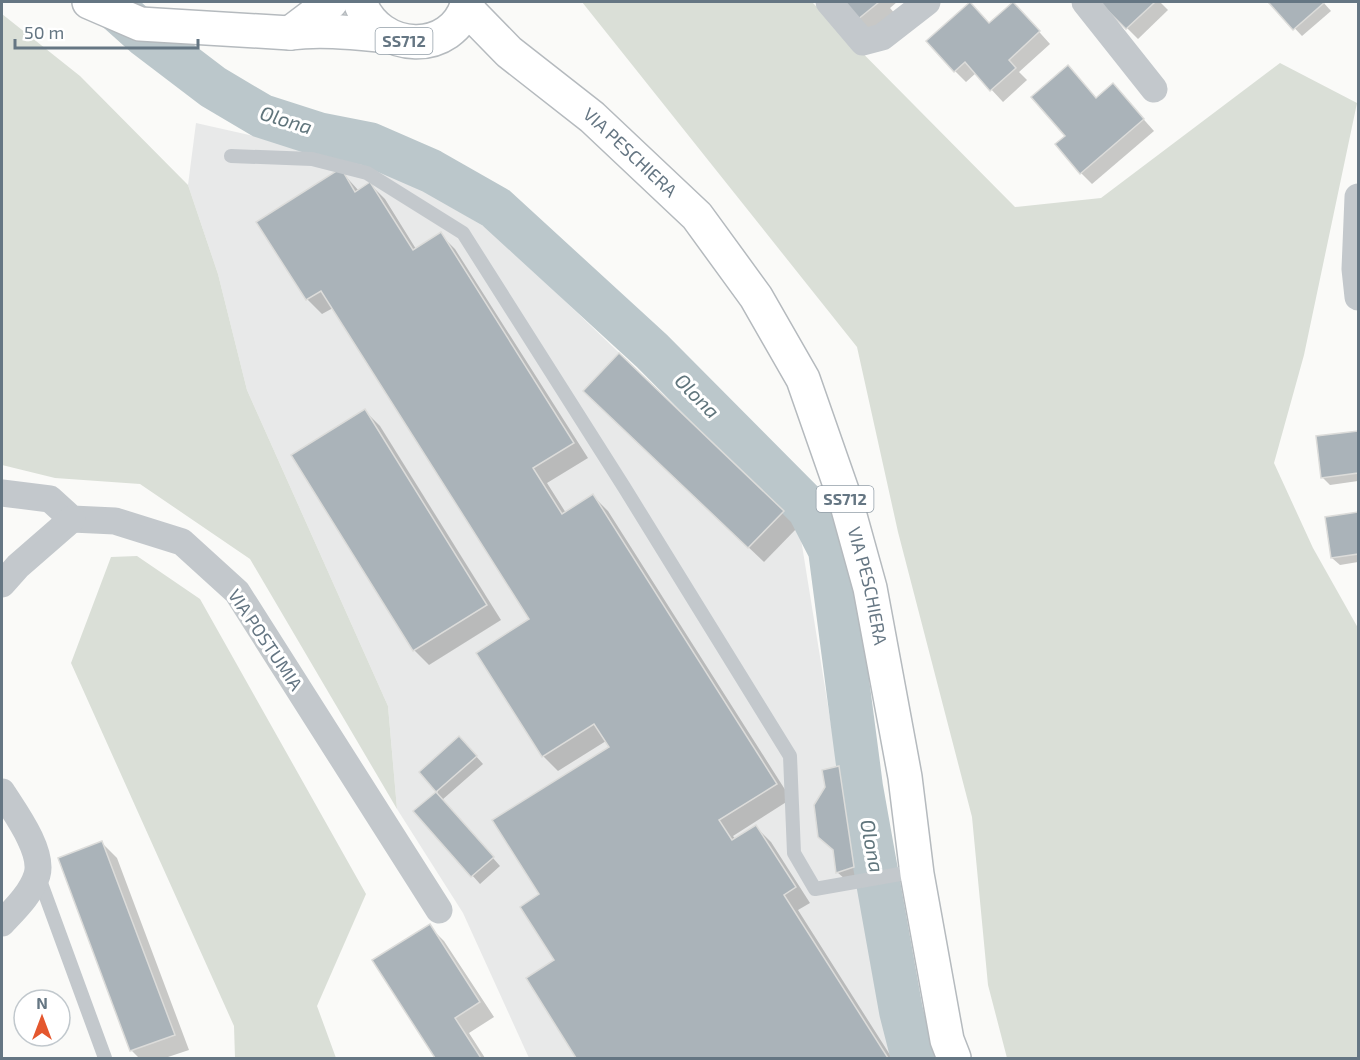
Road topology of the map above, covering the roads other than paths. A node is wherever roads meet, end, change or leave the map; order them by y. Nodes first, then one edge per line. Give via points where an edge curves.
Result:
1 (89, 2) edge
2 (331, 2) edge
3 (360, 2) edge
4 (829, 2) edge
5 (927, 2) edge
6 (1085, 2) edge
7 (467, 5) edge
8 (290, 33) junction
9 (388, 36) junction
10 (438, 37) junction
11 (509, 52) junction
12 (1154, 89) dead end
13 (231, 156) dead end
14 (1359, 197) edge
15 (1359, 297) edge
16 (2, 493) edge
17 (72, 519) junction
18 (2, 584) edge
19 (2, 792) edge
20 (38, 873) junction
21 (908, 874) junction
22 (439, 910) dead end
23 (2, 923) edge
24 (105, 1059) edge
25 (954, 1059) edge

1 - 8 main road, SS712 via 140,24
2 - 8 main road
3 - 9 main road, SS712 via 374,26
4 - 5 street via 863,42 882,38
6 - 12 street
7 - 10 main road, VIA PESCHIERA / SS712 via 455,25
7 - 11 main road, VIA PESCHIERA / SS712
8 - 9 main road, VIA PESCHIERA / SS712
9 - 10 main road, VIA PESCHIERA / SS712 via 421,42
10 - 11 main road, VIA PESCHIERA / SS712
11 - 21 main road, VIA PESCHIERA / SS712 via 592,117 697,216 756,297 804,379 847,505 870,588 905,777
13 - 21 lane via 312,159 367,173 463,233 790,756 794,853 815,889
14 - 15 street via 1355,269
16 - 17 street via 50,499
17 - 18 street
17 - 22 street, VIA POSTUMIA via 115,521 182,542 237,592
19 - 20 street via 34,843
20 - 23 street via 24,898
20 - 24 lane
21 - 25 main road, VIA PESCHIERA / SS712

